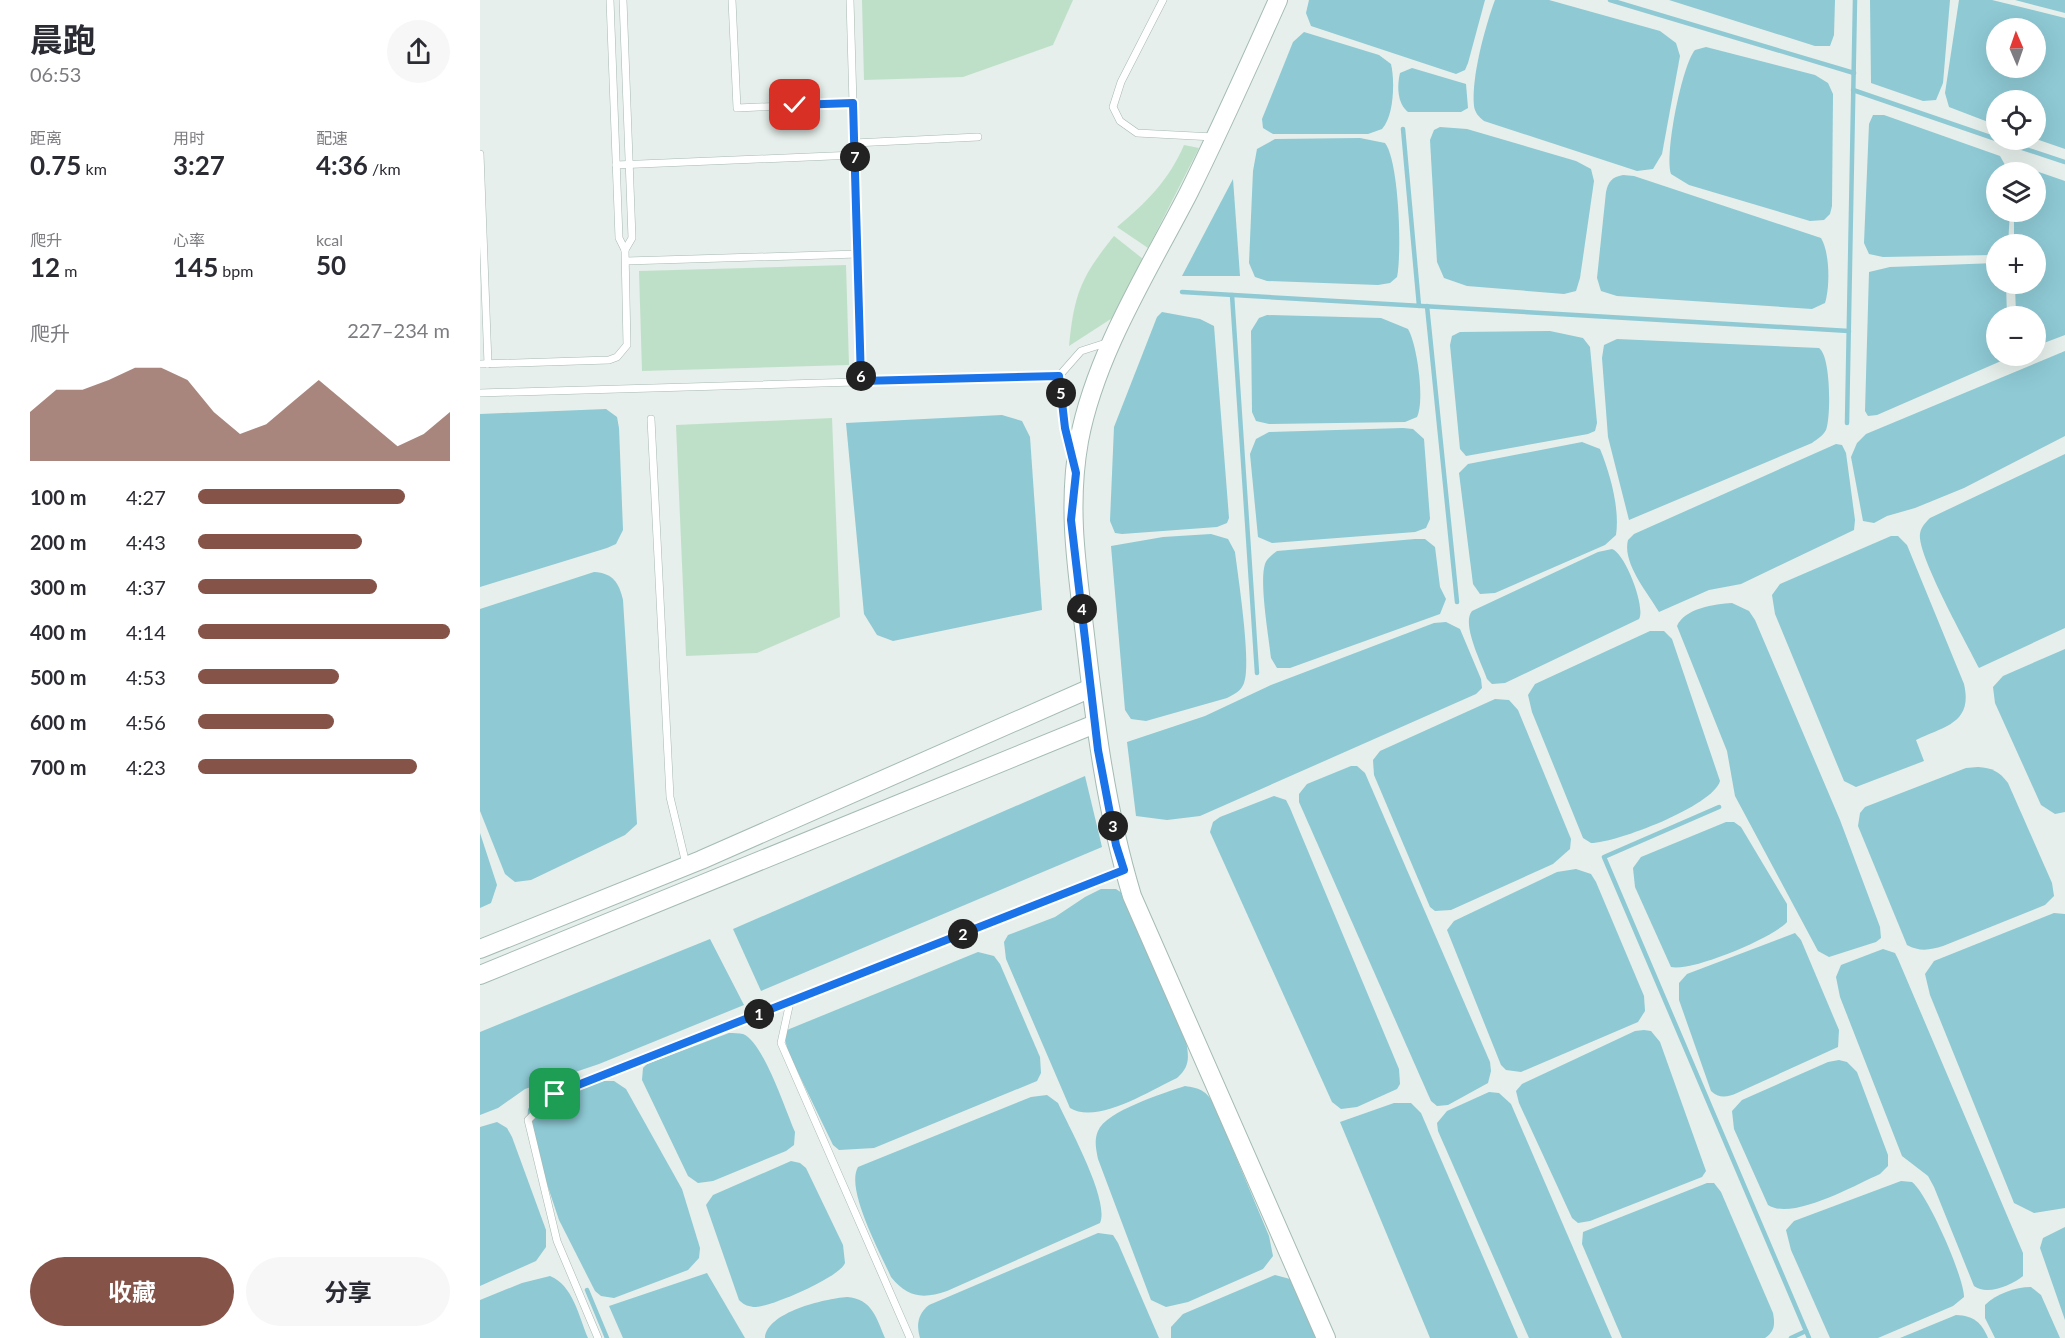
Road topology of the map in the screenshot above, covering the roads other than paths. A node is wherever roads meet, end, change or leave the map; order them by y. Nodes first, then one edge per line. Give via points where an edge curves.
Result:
1 (610, 0) edge
2 (623, 0) edge
3 (732, 0) edge
4 (850, 0) edge
5 (1163, 0) edge
6 (1278, 0) edge
7 (853, 103) junction
8 (978, 137) dead end
9 (1217, 138) junction
10 (854, 143) junction
11 (480, 154) edge
12 (855, 155) junction
13 (629, 164) junction
14 (616, 165) junction
15 (625, 250) junction
16 (858, 254) junction
17 (626, 261) junction
18 (1114, 340) junction
19 (484, 364) edge
20 (1059, 376) junction
21 (861, 381) junction
22 (480, 393) edge
23 (651, 419) dead end
24 (1076, 473) junction
25 (1091, 688) junction
26 (1095, 724) junction
27 (686, 866) junction
28 (1124, 870) junction
29 (480, 949) edge
30 (480, 975) edge
31 (790, 1002) junction
32 (598, 1338) edge
33 (910, 1338) edge
34 (1326, 1338) edge

1 - 14 lane
2 - 13 lane
3 - 7 lane via 737,108
4 - 7 lane
5 - 9 lane via 1121,82 1113,106 1120,121 1137,133
6 - 9 street
7 - 10 lane
8 - 10 lane
9 - 18 street
10 - 12 lane
11 - 19 lane
12 - 13 lane
12 - 16 lane
13 - 14 lane
13 - 15 lane via 632,238
14 - 15 lane via 619,238
15 - 17 lane
16 - 17 lane
16 - 21 lane
17 - 19 lane via 627,345 617,357
18 - 20 lane via 1081,351
18 - 24 street via 1082,430
20 - 21 lane
20 - 24 lane via 1065,428
21 - 22 lane
23 - 27 lane via 670,797
24 - 25 street via 1071,520
25 - 26 street
25 - 27 street
26 - 28 street
26 - 30 street
27 - 29 street
28 - 31 lane
28 - 34 street
31 - 32 lane via 555,1094 528,1120 557,1241
31 - 33 lane via 781,1043

